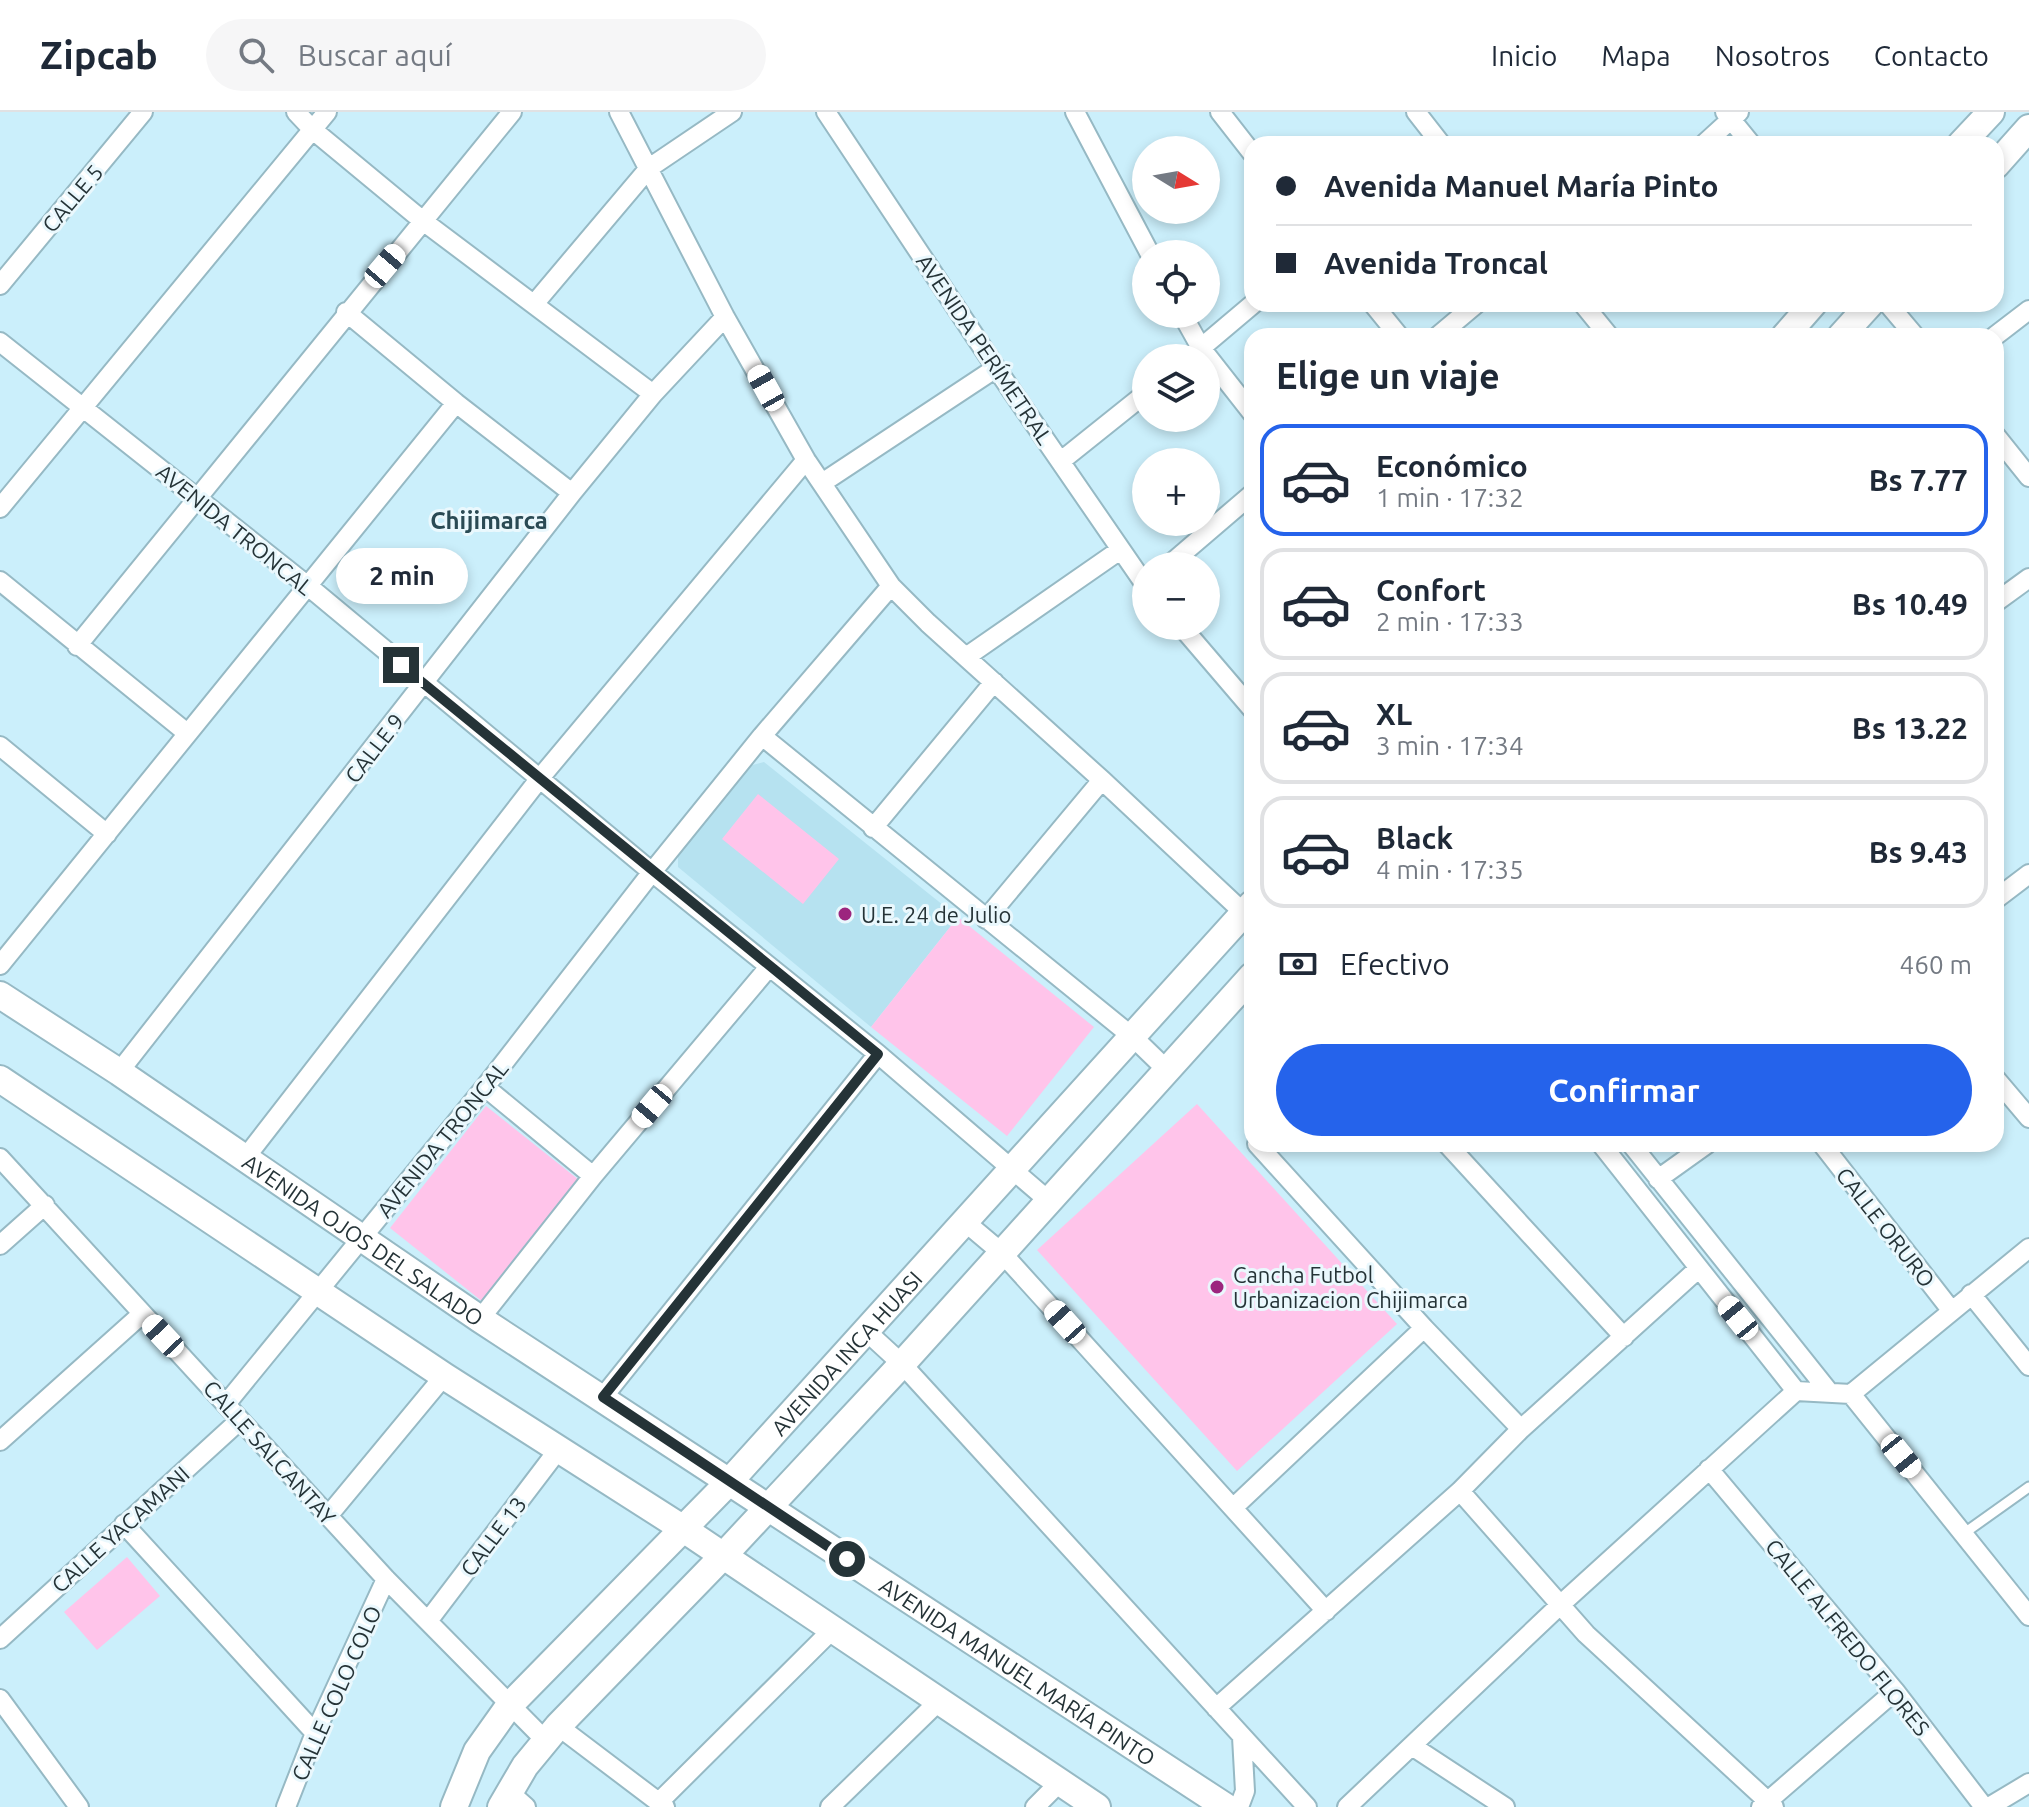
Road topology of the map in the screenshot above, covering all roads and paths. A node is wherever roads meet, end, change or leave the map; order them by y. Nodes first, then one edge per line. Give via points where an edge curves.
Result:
1 (143, 112) edge
2 (296, 112) edge
3 (327, 112) edge
4 (512, 112) edge
5 (619, 112) edge
6 (732, 112) edge
7 (826, 112) edge
8 (1075, 112) edge
9 (1220, 112) edge
10 (1416, 112) edge
11 (1991, 112) edge
12 (1732, 114) edge
13 (2029, 128) edge
14 (313, 130) junction
15 (1435, 136) edge
16 (1711, 136) edge
17 (1746, 136) edge
18 (1968, 136) edge
19 (1244, 143) edge
20 (2004, 156) edge
21 (649, 168) junction
22 (423, 221) junction
23 (1143, 240) edge
24 (0, 285) edge
25 (535, 303) junction
26 (2029, 310) edge
27 (346, 312) junction
28 (1244, 312) edge
29 (1380, 312) edge
30 (1466, 312) edge
31 (1589, 312) edge
32 (1806, 312) edge
33 (1863, 312) edge
34 (1895, 312) edge
35 (725, 317) junction
36 (1392, 328) edge
37 (1448, 328) edge
38 (1602, 328) edge
39 (1792, 328) edge
40 (1848, 328) edge
41 (1908, 328) edge
42 (2004, 329) edge
43 (0, 342) edge
44 (1206, 344) edge
45 (996, 368) junction
46 (1220, 379) edge
47 (653, 394) junction
48 (456, 403) junction
49 (1132, 404) edge
50 (1244, 405) edge
51 (81, 408) junction
52 (2004, 446) edge
53 (806, 460) junction
54 (1061, 461) junction
55 (2029, 477) edge
56 (822, 483) junction
57 (572, 493) junction
58 (199, 497) junction
59 (1244, 501) edge
60 (0, 508) edge
61 (1120, 550) junction
62 (1184, 552) edge
63 (1132, 566) edge
64 (2029, 578) edge
65 (0, 581) edge
66 (308, 586) junction
67 (891, 586) junction
68 (2004, 596) edge
69 (1194, 640) edge
70 (77, 646) junction
71 (966, 657) junction
72 (994, 682) junction
73 (424, 685) junction
74 (1244, 692) edge
75 (187, 733) junction
76 (762, 736) junction
77 (2, 751) edge
78 (540, 778) junction
79 (1102, 780) junction
80 (873, 828) junction
81 (107, 834) junction
82 (652, 872) junction
83 (2029, 874) edge
84 (2004, 893) edge
85 (1244, 908) edge
86 (1244, 918) edge
87 (986, 919) junction
88 (0, 965) edge
89 (769, 967) junction
90 (1244, 985) edge
91 (0, 995) edge
92 (1134, 1038) junction
93 (878, 1054) junction
94 (1168, 1071) junction
95 (119, 1072) junction
96 (0, 1079) edge
97 (485, 1087) junction
98 (2004, 1088) edge
99 (2028, 1114) edge
100 (1264, 1152) edge
101 (1454, 1152) edge
102 (1607, 1152) edge
103 (1637, 1152) edge
104 (1696, 1152) edge
105 (1828, 1152) edge
106 (246, 1157) junction
107 (0, 1158) edge
108 (1012, 1168) junction
109 (593, 1176) junction
110 (1658, 1179) junction
111 (1049, 1201) junction
112 (45, 1205) junction
113 (964, 1221) junction
114 (362, 1237) junction
115 (0, 1245) edge
116 (2029, 1248) edge
117 (1002, 1253) junction
118 (1698, 1269) junction
119 (318, 1290) junction
120 (1971, 1294) junction
121 (1951, 1310) junction
122 (142, 1314) junction
123 (480, 1319) junction
124 (1424, 1328) junction
125 (865, 1330) junction
126 (1624, 1337) junction
127 (902, 1364) junction
128 (2029, 1366) edge
129 (444, 1376) junction
130 (1796, 1391) junction
131 (1830, 1393) junction
132 (1851, 1394) junction
133 (603, 1397) junction
134 (226, 1404) junction
135 (240, 1420) junction
136 (1521, 1429) junction
137 (0, 1441) edge
138 (558, 1450) junction
139 (1709, 1469) junction
140 (730, 1481) junction
141 (2029, 1487) edge
142 (1460, 1491) junction
143 (1234, 1507) junction
144 (769, 1508) junction
145 (328, 1516) junction
146 (124, 1524) junction
147 (682, 1528) junction
148 (1963, 1534) junction
149 (723, 1556) junction
150 (386, 1579) junction
151 (1559, 1606) junction
152 (1326, 1611) junction
153 (2029, 1616) edge
154 (428, 1621) junction
155 (833, 1629) junction
156 (0, 1639) edge
157 (1895, 1691) junction
158 (0, 1699) edge
159 (938, 1702) junction
160 (509, 1706) junction
161 (1216, 1708) junction
162 (315, 1733) junction
163 (552, 1733) junction
164 (1242, 1737) junction
165 (1412, 1746) junction
166 (1060, 1782) junction
167 (2029, 1783) edge
168 (512, 1802) edge
169 (1215, 1804) edge
170 (662, 1805) edge
171 (1767, 1805) edge
172 (79, 1807) edge
173 (286, 1807) edge
174 (454, 1807) edge
175 (830, 1807) edge
176 (1035, 1807) edge
177 (1097, 1807) edge
178 (1239, 1807) edge
179 (1307, 1807) edge
180 (1347, 1807) edge
181 (1505, 1807) edge
182 (1986, 1807) edge

1 - 24 street, CALLE 5
2 - 14 street
3 - 14 street
4 - 22 street
5 - 21 street
6 - 21 street
7 - 45 street, AVENIDA PERÍMETRAL
8 - 23 street
9 - 19 street
10 - 15 street
11 - 18 street
12 - 16 street
12 - 17 street
13 - 20 street
14 - 22 street
14 - 51 street
21 - 25 street
21 - 35 street
22 - 25 street
22 - 27 street
25 - 47 street
26 - 42 street
27 - 48 street
27 - 58 street
28 - 44 street
29 - 36 street
30 - 37 street
31 - 38 street
32 - 39 street
33 - 40 street
34 - 41 street
35 - 47 street, CALLE 9
35 - 53 street
43 - 51 street, AVENIDA TRONCAL
45 - 54 street, AVENIDA PERÍMETRAL
45 - 56 street
46 - 50 street
47 - 57 street, CALLE 9
48 - 57 street
48 - 66 street
49 - 54 street
51 - 58 street, AVENIDA TRONCAL
51 - 60 street
52 - 55 street
53 - 56 street
53 - 78 street
54 - 61 street, AVENIDA PERÍMETRAL
56 - 67 street
57 - 73 street, CALLE 9
58 - 66 street, AVENIDA TRONCAL
58 - 70 street
59 - 62 street
61 - 63 street, AVENIDA PERÍMETRAL
61 - 71 street
64 - 68 street
65 - 70 street
66 - 73 street, AVENIDA TRONCAL
66 - 75 street
67 - 71 street
67 - 76 street, AVENIDA TRONCAL
69 - 74 street
70 - 75 street
71 - 72 street
72 - 79 street
72 - 80 street
73 - 78 street, AVENIDA TRONCAL
73 - 95 street, CALLE 9
75 - 81 street
76 - 80 street
76 - 82 street, AVENIDA TRONCAL
77 - 81 street
78 - 82 street, AVENIDA TRONCAL
78 - 106 street
79 - 85 street
79 - 87 street
80 - 87 street
81 - 88 street
82 - 89 street, AVENIDA TRONCAL
82 - 97 street, AVENIDA TRONCAL
83 - 84 street
86 - 92 street, AVENIDA INCA HUASI
87 - 92 street
89 - 93 street, AVENIDA TRONCAL
89 - 109 street
90 - 94 street
91 - 95 street, AVENIDA OJOS DEL SALADO
92 - 94 street
92 - 108 street, AVENIDA INCA HUASI
93 - 108 street, AVENIDA TRONCAL
93 - 133 street
94 - 111 street
95 - 106 street, AVENIDA OJOS DEL SALADO
96 - 119 street
97 - 109 street
97 - 114 street, AVENIDA TRONCAL
98 - 99 street
100 - 124 street
101 - 126 street
102 - 118 street
103 - 110 street
104 - 110 street
105 - 121 street, CALLE ORURO
106 - 114 street, AVENIDA OJOS DEL SALADO
107 - 112 street, CALLE SALCANTAY
108 - 111 street, AVENIDA TRONCAL
108 - 113 street, AVENIDA INCA HUASI
109 - 123 street
110 - 131 street
111 - 117 street
112 - 115 street
112 - 122 street, CALLE SALCANTAY
113 - 117 street
113 - 125 street, AVENIDA INCA HUASI
114 - 119 street, AVENIDA TRONCAL
114 - 123 street, AVENIDA OJOS DEL SALADO
116 - 120 street
117 - 127 street
117 - 143 street
118 - 126 street
118 - 130 street
119 - 129 street
119 - 134 street, AVENIDA TRONCAL
120 - 121 street
120 - 128 street
121 - 132 street
122 - 134 street, CALLE SALCANTAY
122 - 137 street
123 - 133 street, AVENIDA OJOS DEL SALADO
124 - 136 street
124 - 143 street
125 - 127 street
125 - 140 street, AVENIDA INCA HUASI
126 - 136 street
127 - 144 street
127 - 161 street
129 - 138 street
129 - 145 street
130 - 131 street
130 - 139 street
131 - 132 street
132 - 148 street
133 - 140 street, AVENIDA OJOS DEL SALADO
134 - 135 street, CALLE SALCANTAY
135 - 145 street, CALLE SALCANTAY
135 - 146 street, CALLE YACAMANI
136 - 142 street
138 - 147 street
138 - 154 street, CALLE 13
139 - 151 street
139 - 157 street, CALLE ALFREDO FLORES
140 - 144 street, AVENIDA MANUEL MARÍA PINTO
140 - 147 street, AVENIDA INCA HUASI
141 - 148 lane
142 - 151 street
142 - 152 street
143 - 152 street
144 - 149 street
144 - 169 street, AVENIDA MANUEL MARÍA PINTO
145 - 150 street, CALLE SALCANTAY
146 - 156 street, CALLE YACAMANI
146 - 162 street
147 - 149 street
147 - 160 street, AVENIDA INCA HUASI
148 - 153 street
149 - 155 street
149 - 163 street
150 - 154 street, CALLE SALCANTAY
150 - 162 street, CALLE COLO COLO
151 - 165 street
151 - 171 street
152 - 161 street
154 - 160 street, CALLE SALCANTAY
155 - 159 street
155 - 170 street
157 - 171 street
157 - 182 street, CALLE ALFREDO FLORES
158 - 172 street
159 - 166 street
159 - 175 street
160 - 163 street, CALLE SALCANTAY
160 - 174 street, AVENIDA INCA HUASI via 477,1751
161 - 164 street
162 - 173 street, CALLE COLO COLO
163 - 168 street
163 - 170 street, CALLE SALCANTAY
164 - 178 street via 1245,1791
164 - 179 street
165 - 180 street
165 - 181 street
166 - 176 street
166 - 177 street
167 - 182 street

